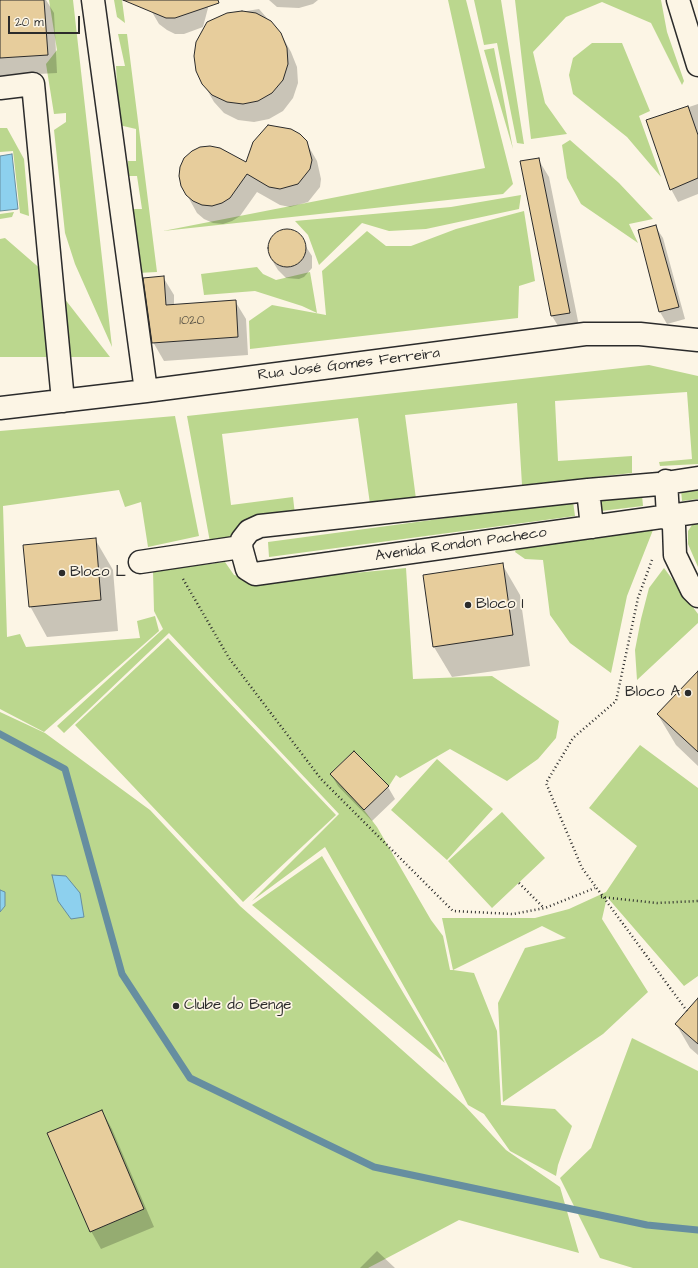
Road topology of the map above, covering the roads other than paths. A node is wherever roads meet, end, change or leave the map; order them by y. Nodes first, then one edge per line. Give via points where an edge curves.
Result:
1 (94, 0) edge
2 (678, 0) edge
3 (698, 65) edge
4 (0, 88) edge
5 (698, 340) edge
6 (146, 391) junction
7 (63, 401) junction
8 (0, 408) edge
9 (698, 478) edge
10 (666, 482) junction
11 (588, 490) junction
12 (698, 512) edge
13 (668, 516) junction
14 (592, 527) junction
15 (241, 547) junction
16 (140, 562) dead end
17 (698, 596) edge

1 - 6 street
2 - 3 street
4 - 7 street via 32,84
5 - 6 street, Rua José Gomes Ferreira via 640,334 585,334
6 - 7 street, Rua José Gomes Ferreira
7 - 8 street, Rua José Gomes Ferreira
9 - 10 street
10 - 11 street
10 - 13 street
11 - 14 street
11 - 15 street via 260,526 249,531 242,540
12 - 13 street, Avenida Rondon Pacheco
13 - 14 street, Avenida Rondon Pacheco
13 - 17 street via 674,526 675,555 692,590
14 - 15 street, Avenida Rondon Pacheco via 256,574 247,569
15 - 16 street

